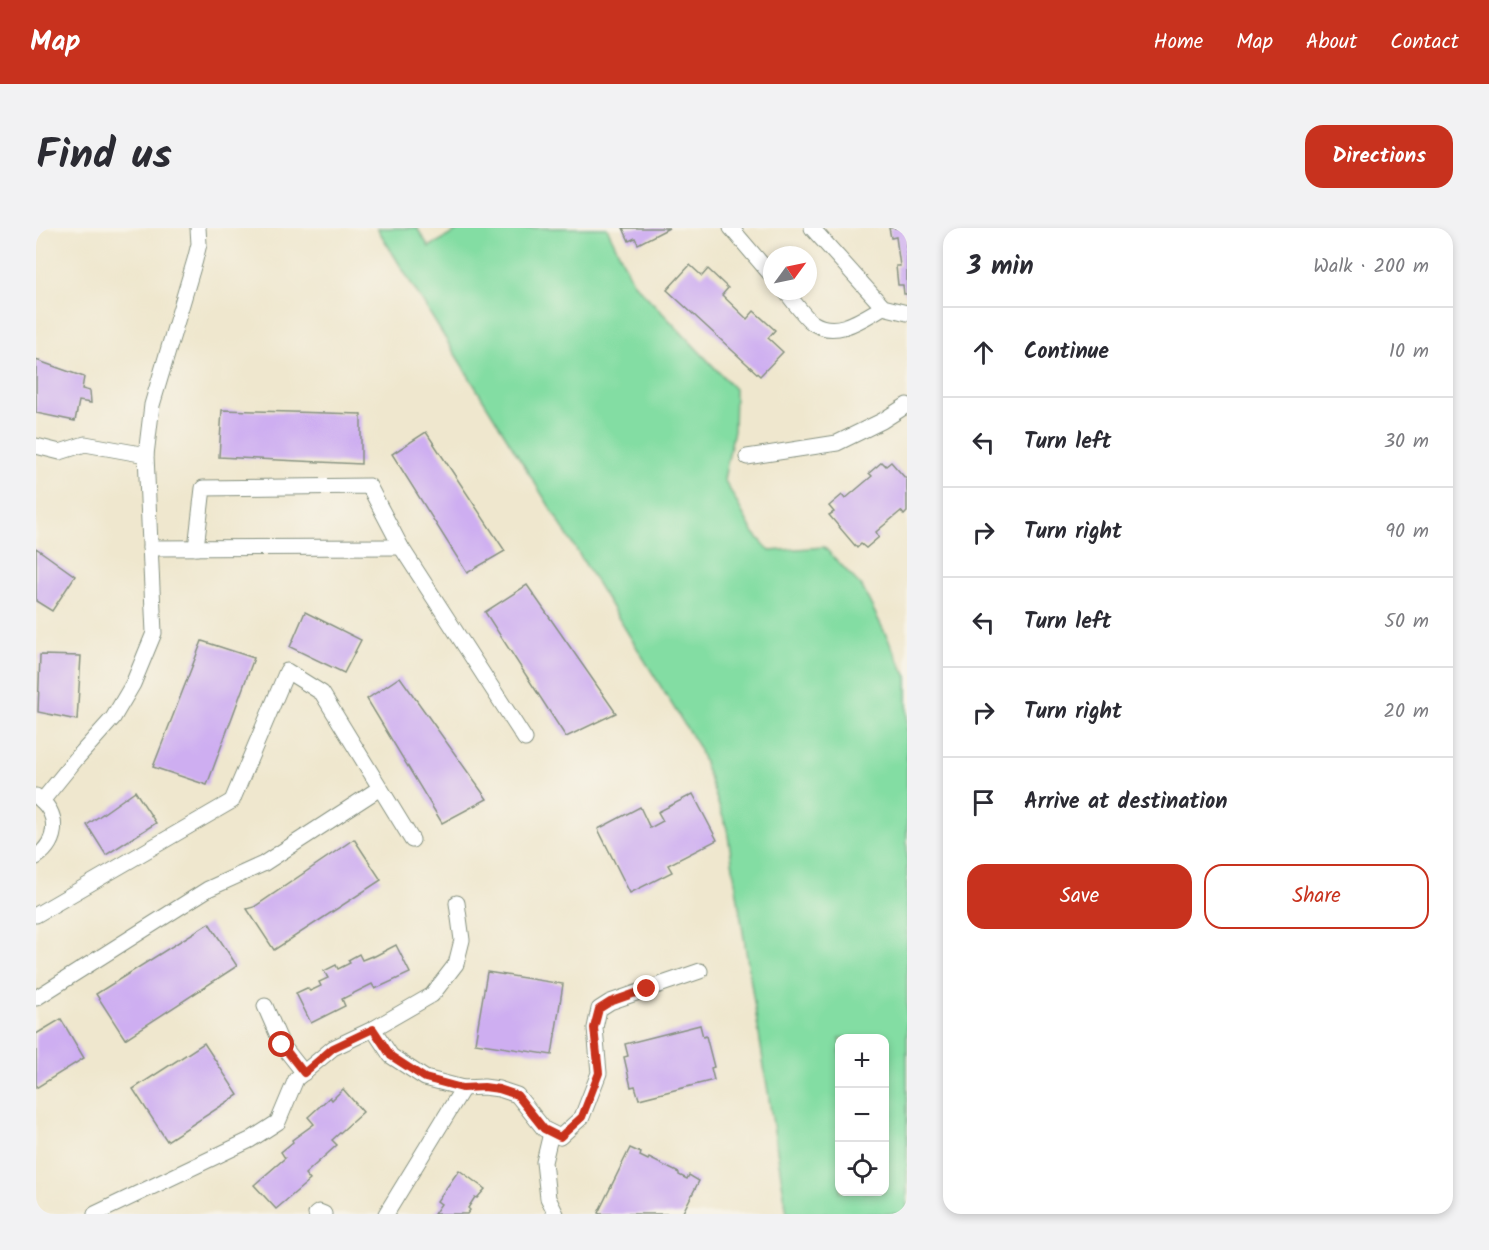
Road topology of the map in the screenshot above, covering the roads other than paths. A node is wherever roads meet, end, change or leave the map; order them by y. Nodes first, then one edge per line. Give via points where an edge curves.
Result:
1 (198, 228) edge
2 (731, 228) edge
3 (812, 228) edge
4 (763, 265) edge
5 (793, 300) edge
6 (883, 307) junction
7 (907, 313) edge
8 (907, 405) edge
9 (36, 446) edge
10 (146, 455) junction
11 (747, 457) dead end
12 (401, 547) junction
13 (150, 548) junction
14 (196, 548) junction
15 (525, 739) dead end
16 (380, 788) junction
17 (39, 799) edge
18 (412, 840) dead end
19 (36, 857) edge
20 (457, 903) dead end
21 (36, 915) edge
22 (700, 970) dead end
23 (36, 998) edge
24 (265, 1006) dead end
25 (373, 1029) junction
26 (304, 1073) junction
27 (462, 1088) junction
28 (551, 1133) junction
29 (95, 1214) edge
30 (316, 1214) edge
31 (324, 1214) edge
32 (386, 1214) edge
33 (556, 1214) edge

1 - 10 street via 199,244 152,405
2 - 4 street
3 - 6 street
5 - 6 street via 812,322 826,328 852,324
6 - 7 street
8 - 11 street via 837,443
9 - 10 street via 60,452 85,444
10 - 13 street
12 - 14 street
12 - 14 street via 369,486 203,488
12 - 15 street
13 - 14 street
13 - 17 street via 154,633 133,684 113,718
16 - 18 street
16 - 21 street via 322,693 287,671 232,801
16 - 23 street via 263,864 208,889
17 - 19 street via 49,809 54,830 46,850
20 - 25 street via 462,940 456,964 432,995
22 - 28 street via 599,1009 594,1028 599,1073 582,1117 560,1137
24 - 26 street via 282,1045
25 - 26 street via 333,1048
25 - 27 street via 391,1056 425,1078
26 - 29 street via 296,1079 278,1122 250,1140
27 - 28 street via 484,1087 517,1095
27 - 32 street
28 - 33 street via 544,1162 548,1198
30 - 31 street

